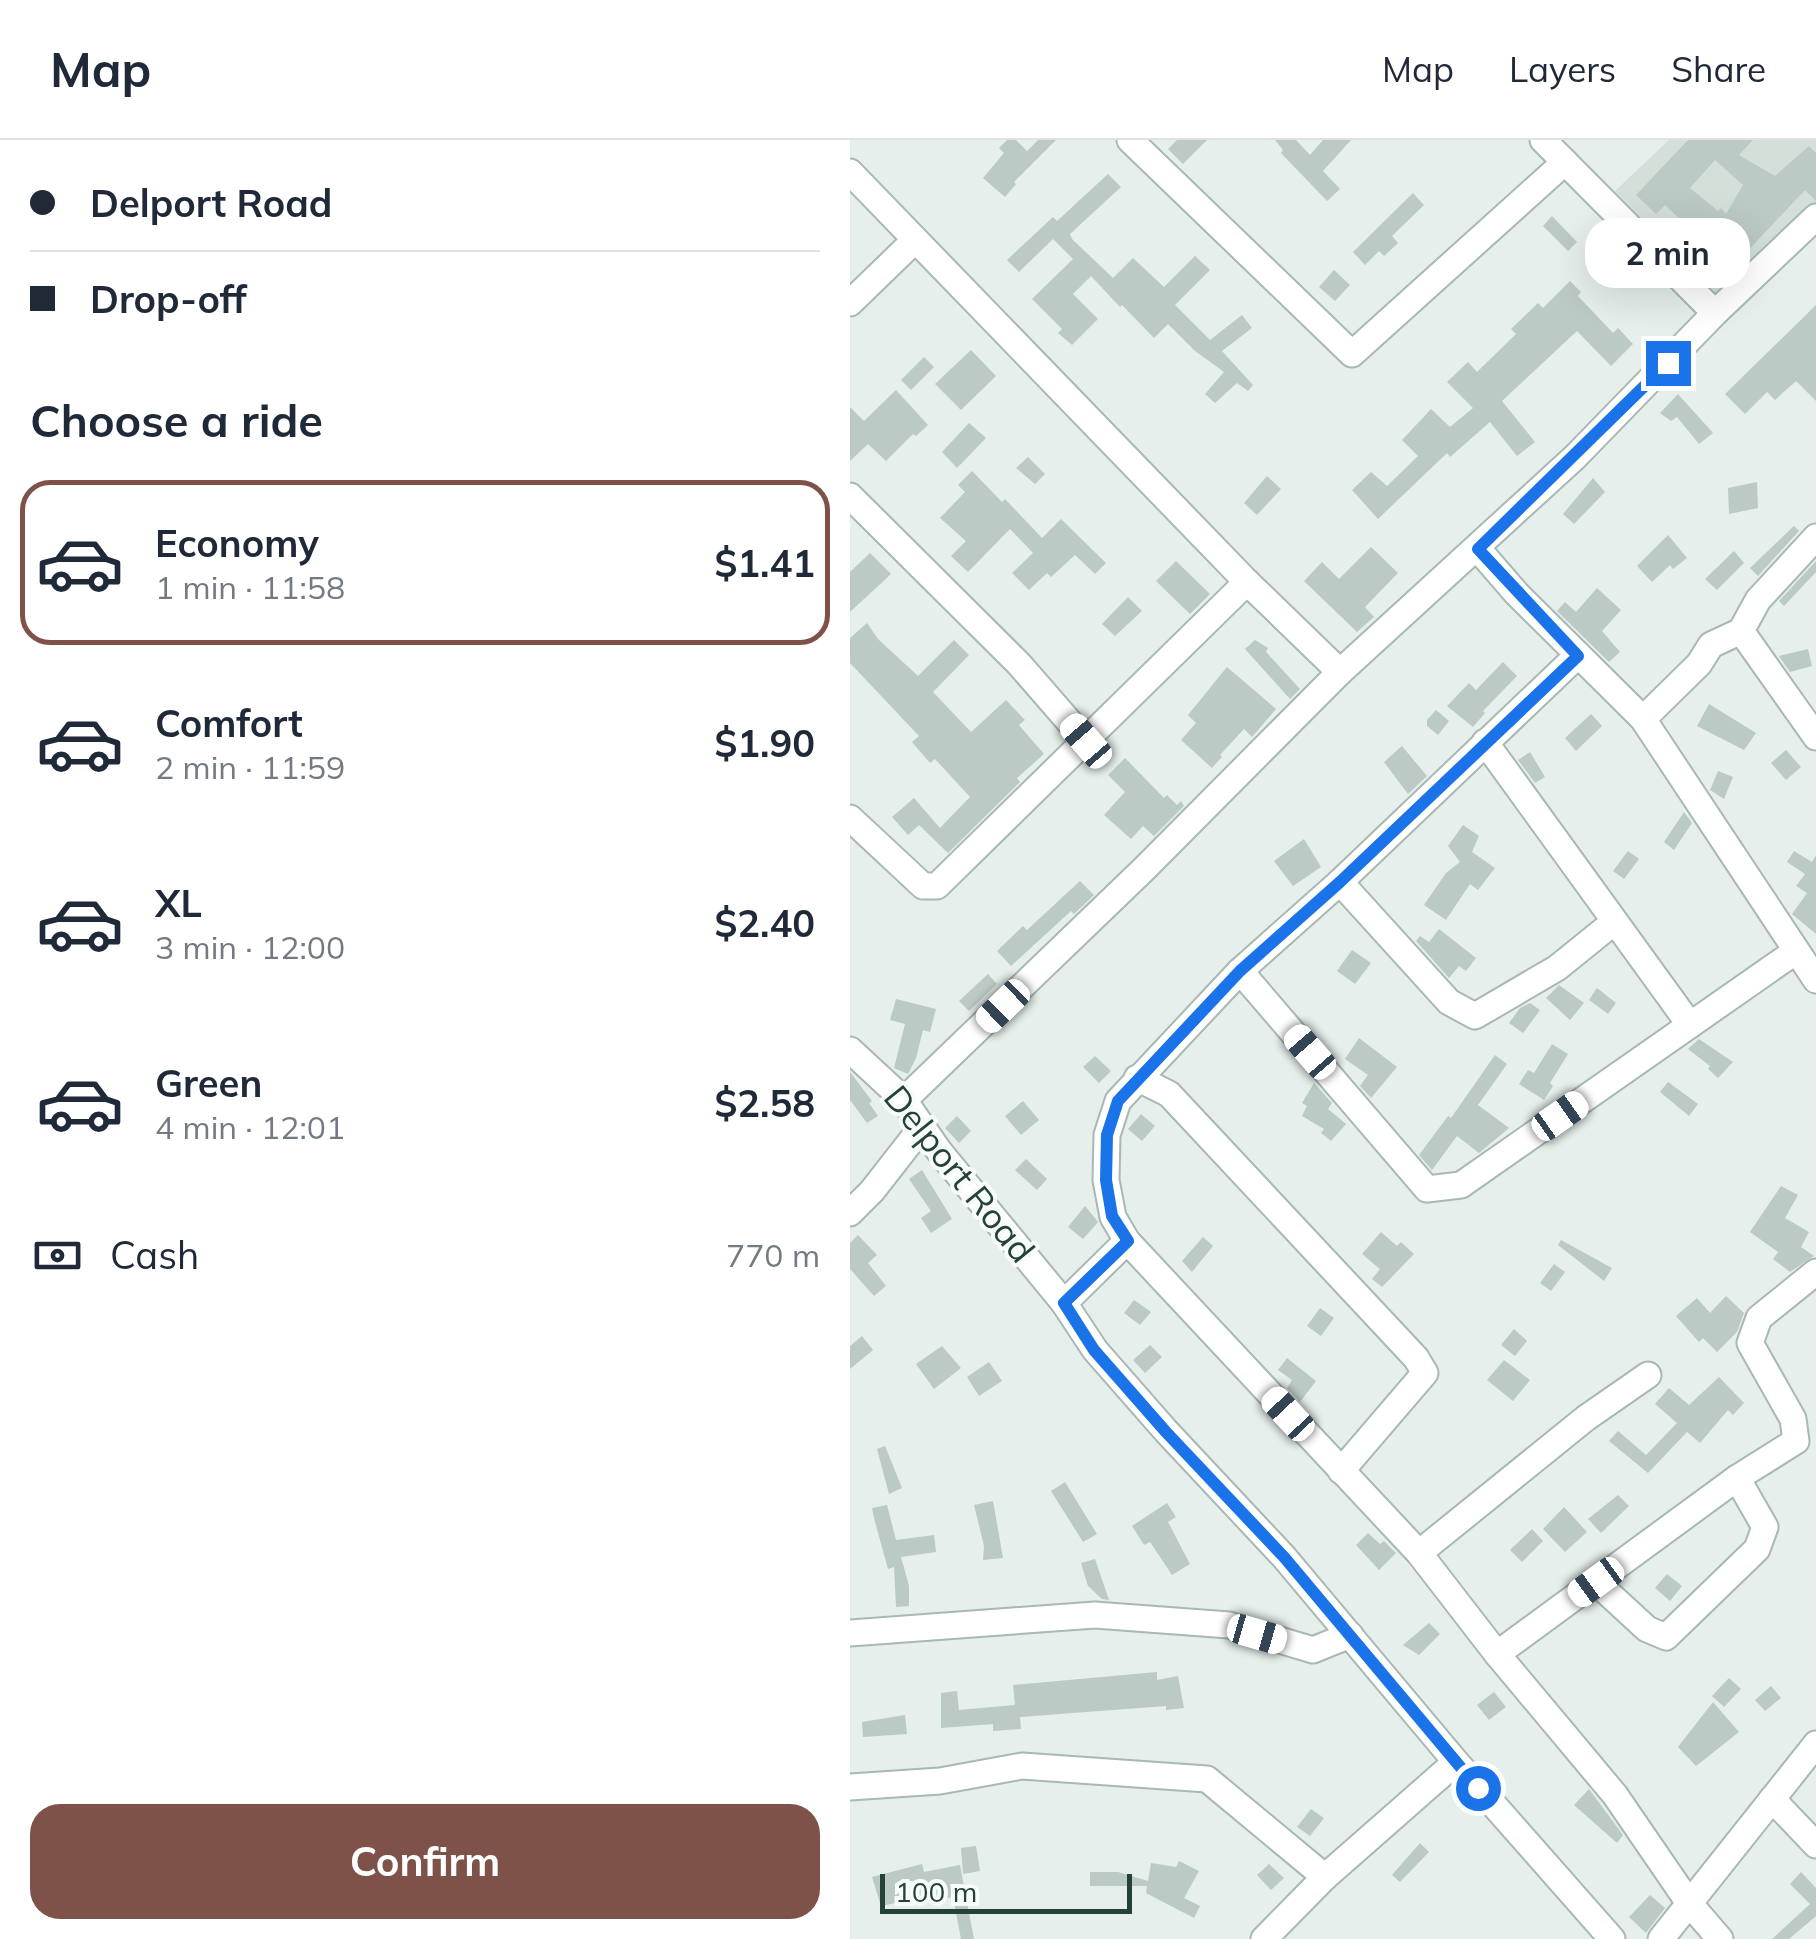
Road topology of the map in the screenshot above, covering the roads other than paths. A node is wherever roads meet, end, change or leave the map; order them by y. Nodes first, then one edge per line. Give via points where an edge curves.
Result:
1 (1130, 140) edge
2 (1544, 140) edge
3 (1565, 162) junction
4 (850, 172) edge
5 (1816, 217) edge
6 (915, 240) junction
7 (850, 303) edge
8 (1715, 313) junction
9 (850, 496) edge
10 (1816, 537) edge
11 (1478, 549) junction
12 (1247, 582) junction
13 (1740, 631) junction
14 (1578, 656) junction
15 (1340, 672) junction
16 (1644, 719) junction
17 (1816, 737) edge
18 (1086, 741) junction
19 (1485, 742) junction
20 (850, 818) edge
21 (1340, 882) junction
22 (1614, 922) junction
23 (1796, 951) junction
24 (1240, 971) junction
25 (1816, 980) edge
26 (1690, 1025) junction
27 (850, 1050) edge
28 (1136, 1078) junction
29 (904, 1100) junction
30 (922, 1127) junction
31 (850, 1212) edge
32 (1128, 1241) junction
33 (1816, 1272) edge
34 (1064, 1303) junction
35 (1648, 1375) dead end
36 (1341, 1471) junction
37 (1737, 1478) junction
38 (1419, 1552) junction
39 (1596, 1582) junction
40 (850, 1633) edge
41 (1350, 1635) junction
42 (1497, 1654) junction
43 (1816, 1744) edge
44 (1456, 1762) junction
45 (850, 1787) edge
46 (1772, 1799) junction
47 (1816, 1845) edge
48 (1325, 1877) junction
49 (1689, 1903) junction
50 (1264, 1939) edge
51 (1612, 1939) edge
52 (1660, 1939) edge
53 (1720, 1939) edge

1 - 3 street via 1352,354
2 - 3 street
3 - 8 street
4 - 6 street
5 - 8 street
6 - 7 street
6 - 12 street
8 - 11 street
9 - 18 street via 1019,664
10 - 13 street via 1758,600
11 - 14 street
11 - 15 street
12 - 15 street
12 - 18 street
13 - 16 street via 1711,645
13 - 17 street
14 - 16 street
14 - 19 street
15 - 29 street
16 - 23 street
18 - 20 street via 937,886 923,886
19 - 21 street
19 - 22 street
21 - 22 street via 1449,1002 1476,1016 1557,968
21 - 24 street
22 - 26 street
23 - 25 street
23 - 26 street
24 - 26 street via 1427,1189 1461,1185
24 - 28 street
27 - 29 street, Delport Road
28 - 32 street via 1118,1101 1107,1135 1112,1216
28 - 36 street via 1169,1094 1425,1373
29 - 30 street, Delport Road
30 - 31 street
30 - 34 street, Delport Road
32 - 34 street
32 - 36 street
33 - 37 street via 1759,1318 1750,1343 1793,1419 1796,1441
34 - 41 street, Delport Road via 1094,1350
35 - 38 street
36 - 38 street
37 - 39 street
37 - 39 street via 1765,1527 1757,1548 1666,1637 1647,1629
38 - 42 street
39 - 42 street
40 - 41 street via 1095,1616 1228,1626 1314,1650
41 - 44 street, Delport Road
42 - 49 street via 1615,1795
43 - 46 street
44 - 48 street
44 - 51 street, Delport Road
45 - 48 street via 1022,1766 1207,1780
46 - 47 street
46 - 49 street
48 - 50 street
49 - 52 street
49 - 53 street

